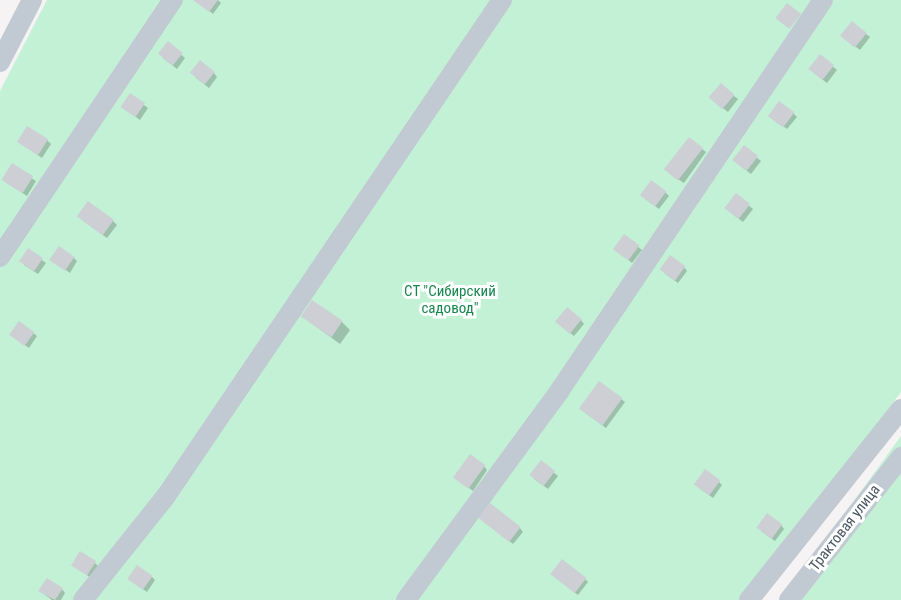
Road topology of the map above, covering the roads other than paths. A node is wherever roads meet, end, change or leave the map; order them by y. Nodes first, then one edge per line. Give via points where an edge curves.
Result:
1 (32, 0) edge
2 (173, 0) edge
3 (502, 0) edge
4 (823, 0) edge
5 (0, 62) edge
6 (0, 257) edge
7 (901, 409) edge
8 (901, 457) edge
9 (83, 600) edge
10 (406, 600) edge
11 (749, 600) edge
12 (789, 600) edge

1 - 5 street
2 - 6 street
3 - 9 street via 166,496
4 - 10 street via 560,390
7 - 11 street
8 - 12 street, Трактовая улица

